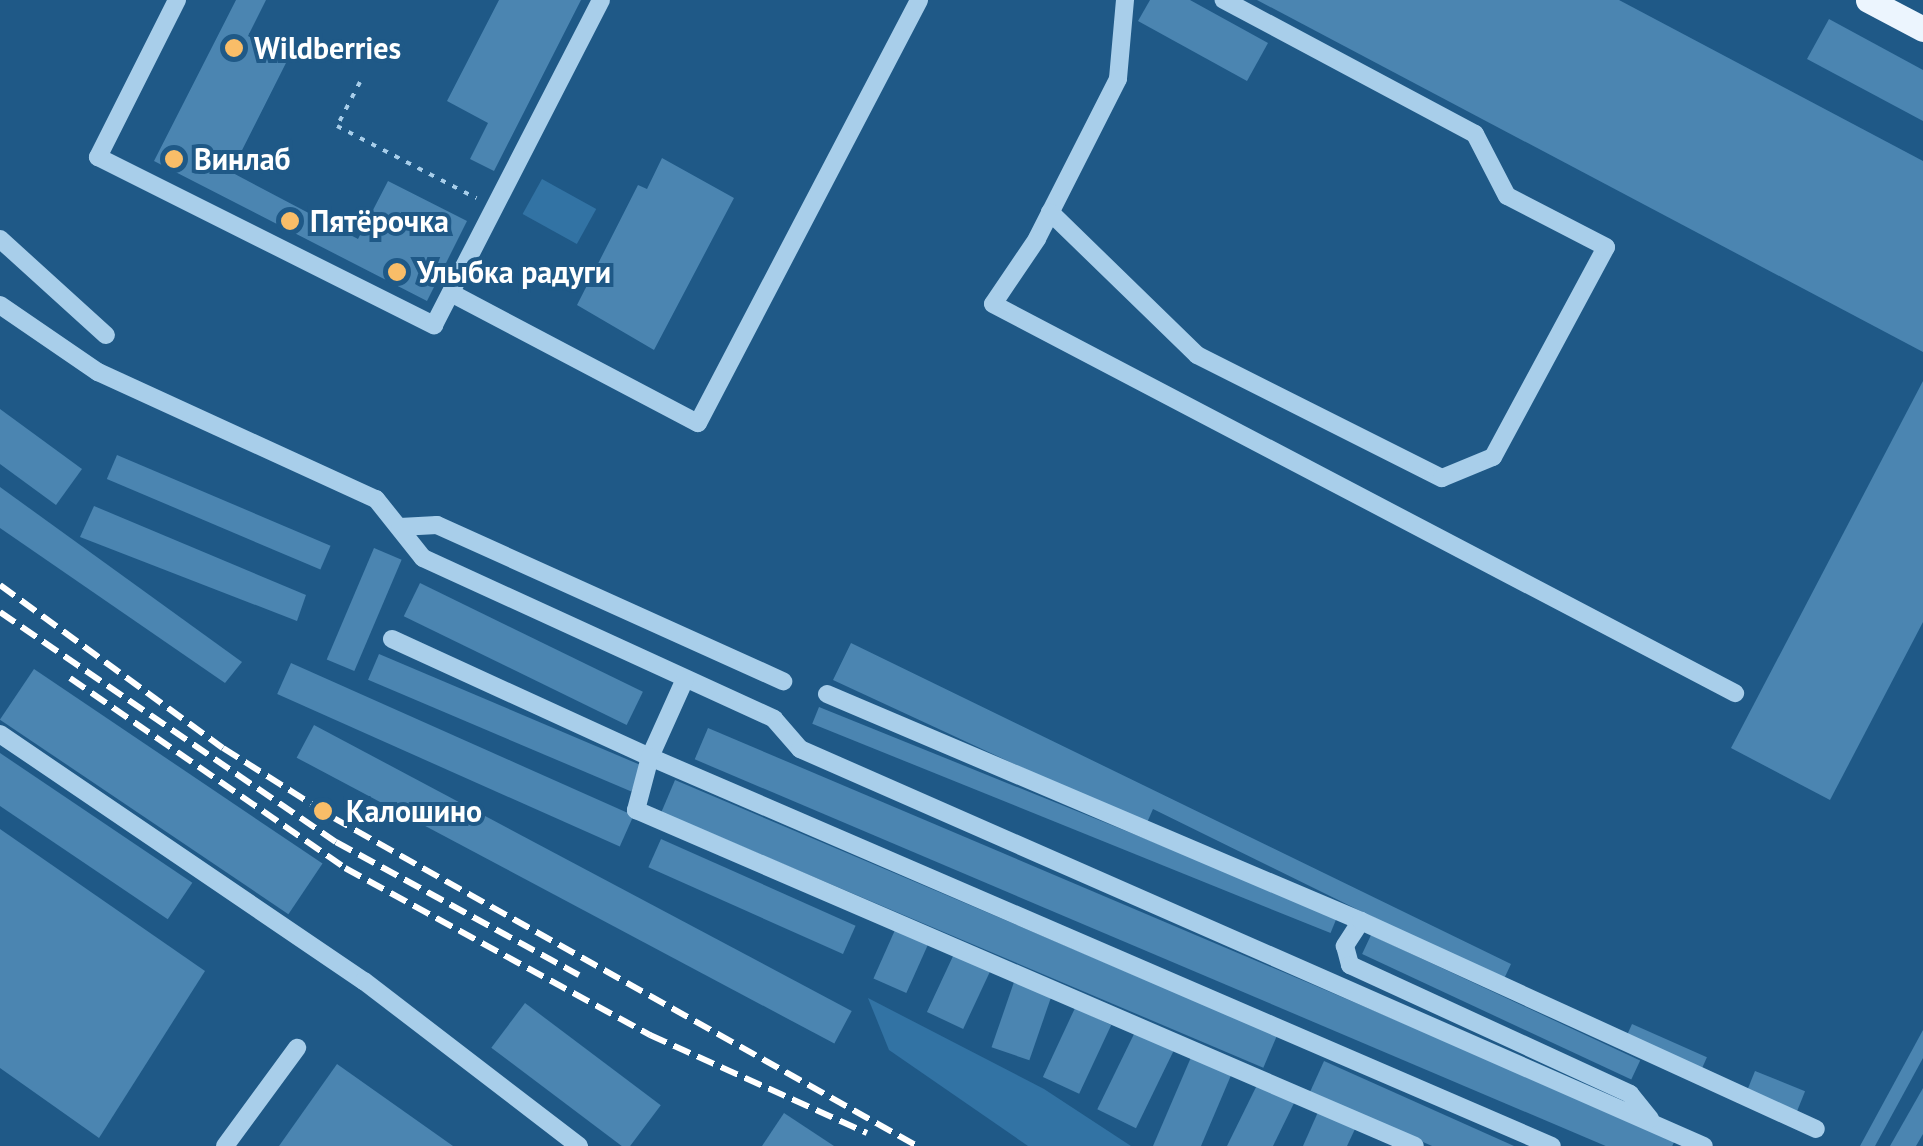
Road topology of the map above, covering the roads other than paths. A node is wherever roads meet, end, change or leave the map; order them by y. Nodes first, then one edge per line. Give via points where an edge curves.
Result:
1 (177, 0) edge
2 (601, 0) edge
3 (919, 0) edge
4 (1126, 0) edge
5 (1224, 0) edge
6 (1868, 0) edge
7 (1923, 29) edge
8 (1050, 212) junction
9 (0, 239) edge
10 (451, 293) junction
11 (0, 306) edge
12 (106, 335) dead end
13 (400, 527) junction
14 (392, 639) dead end
15 (685, 678) junction
16 (783, 681) dead end
17 (1735, 693) dead end
18 (828, 694) dead end
19 (0, 734) edge
20 (650, 758) junction
21 (1361, 921) junction
22 (297, 1048) dead end
23 (1653, 1123) junction
24 (1816, 1129) dead end
25 (225, 1146) edge
26 (579, 1146) edge
27 (1415, 1146) edge
28 (1552, 1146) edge
29 (1704, 1146) edge

1 - 10 lane via 98,157 434,325
2 - 10 lane
3 - 10 lane via 698,423
4 - 8 lane via 1118,79
5 - 8 lane via 1475,134 1508,196 1606,247 1492,457 1442,478 1196,355
6 - 7 main road
8 - 17 lane via 993,304
9 - 12 lane
11 - 13 lane via 98,372 376,499
13 - 15 lane via 423,558
13 - 16 lane via 437,525
14 - 20 lane
15 - 20 lane
15 - 23 lane via 774,719 800,749
18 - 21 lane
19 - 26 lane via 364,980
20 - 27 lane via 636,810
20 - 28 lane
21 - 23 lane via 1345,946 1350,965 1630,1094
21 - 24 lane
22 - 25 lane
23 - 29 lane

